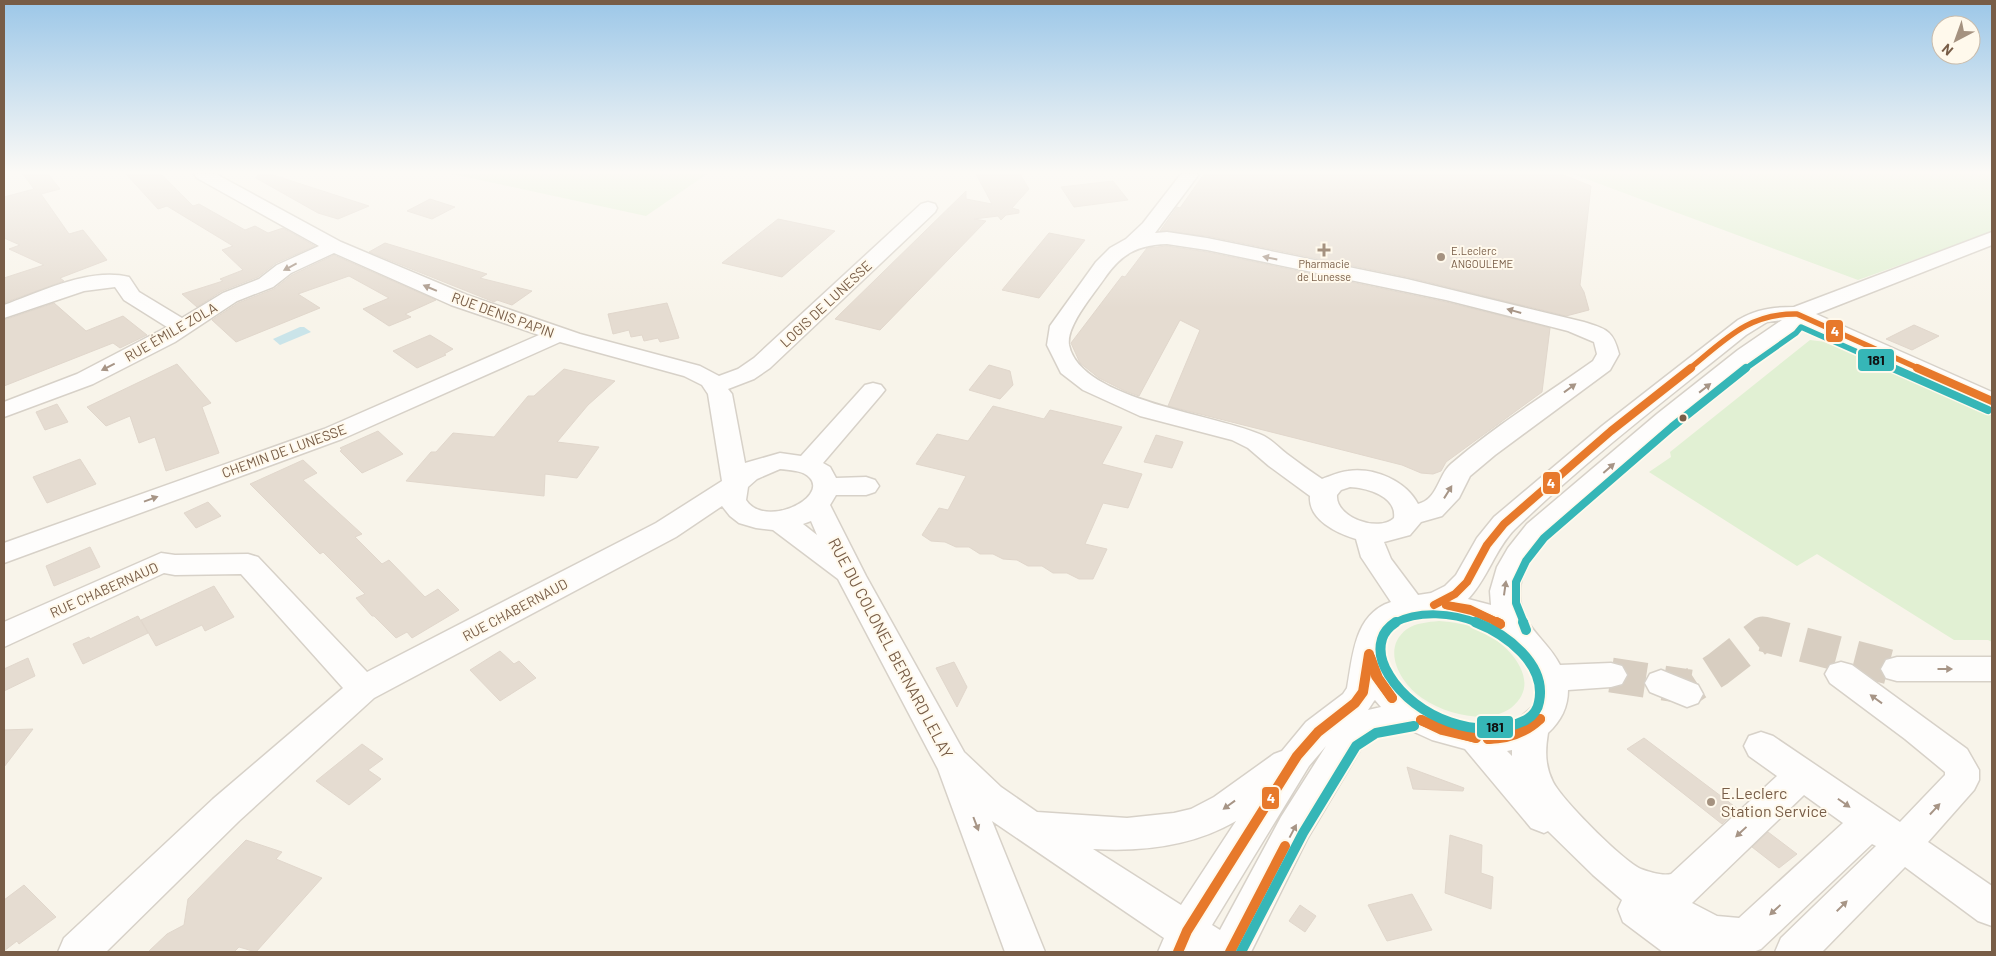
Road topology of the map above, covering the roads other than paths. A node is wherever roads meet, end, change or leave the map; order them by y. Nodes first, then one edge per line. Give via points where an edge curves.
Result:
1 (284, 219) edge
2 (917, 219) edge
3 (1156, 219) edge
4 (1992, 238) edge
5 (1133, 243) junction
6 (334, 246) junction
7 (4, 312) edge
8 (1797, 314) junction
9 (182, 327) junction
10 (558, 335) junction
11 (715, 386) junction
12 (873, 390) dead end
13 (1992, 401) edge
14 (4, 410) edge
15 (729, 450) junction
16 (766, 463) junction
17 (808, 464) junction
18 (736, 484) junction
19 (866, 486) dead end
20 (1324, 493) junction
21 (822, 496) junction
22 (744, 514) junction
23 (1409, 516) junction
24 (780, 521) junction
25 (666, 530) junction
26 (1372, 534) junction
27 (4, 553) edge
28 (850, 576) junction
29 (1422, 606) junction
30 (1517, 634) junction
31 (4, 635) edge
32 (1369, 654) junction
33 (1992, 668) edge
34 (1897, 669) tunnel mouth
35 (1841, 674) dead end
36 (1611, 675) tunnel mouth
37 (1549, 678) junction
38 (363, 689) junction
39 (1413, 716) junction
40 (1532, 728) junction
41 (1475, 738) junction
42 (1761, 746) dead end
43 (1297, 756) junction
44 (952, 762) junction
45 (1802, 775) junction
46 (1870, 822) junction
47 (1030, 828) junction
48 (1902, 845) junction
49 (1630, 883) junction
50 (1992, 908) edge
51 (1182, 942) edge
52 (78, 952) edge
53 (1025, 952) edge
54 (1219, 952) edge
55 (1230, 952) edge
56 (1697, 952) edge
57 (1794, 952) edge

1 - 6 street, RUE DENIS PAPIN
2 - 11 street, LOGIS DE LUNESSE via 762,363 746,374
3 - 5 street
4 - 8 street
5 - 20 street via 1117,252 1103,266 1061,326 1058,345 1069,368 1091,385 1149,411 1257,442
23 -> 5 street via 1432,510 1450,492 1458,472 1479,454 1602,365 1608,354 1604,339 1591,330 1465,297 1207,244 1167,238 1148,238
6 -> 9 street, RUE ÉMILE ZOLA via 284,269 266,283 230,297
10 -> 6 street, RUE DENIS PAPIN via 459,300
7 - 9 street via 109,279 122,281 131,296
8 - 13 street
8 - 29 street via 1757,316 1738,330 1624,421 1504,524 1487,545 1467,582 1455,594
30 -> 8 street via 1508,618 1503,592 1520,550 1642,438 1746,355 1790,325
9 -> 14 street, RUE ÉMILE ZOLA via 85,379
10 - 11 street, RUE DENIS PAPIN via 692,371
27 -> 10 street, CHEMIN DE LUNESSE via 332,434
11 - 15 street via 720,394
12 - 17 street
15 - 16 street
15 - 18 street
16 - 17 street via 795,461
16 - 18 street via 743,476
17 - 21 street via 824,478
18 - 22 street via 733,499
18 - 25 street
19 - 21 street
20 - 23 street via 1340,481 1359,479 1380,483 1402,498
20 - 26 street via 1326,510 1333,518 1350,528
21 - 24 street via 807,513
21 - 28 street, RUE DU COLONEL BERNARD LELAY
22 - 24 street via 760,520
22 - 25 street via 698,520
23 - 26 street via 1397,530
24 - 28 street
25 - 38 street, RUE CHABERNAUD
26 - 29 street via 1373,551 1391,582
28 - 44 street, RUE DU COLONEL BERNARD LELAY
29 - 30 street via 1452,605 1479,613
29 - 32 street via 1402,609 1383,620 1372,635
30 - 37 street via 1547,667
31 - 38 street, RUE CHABERNAUD via 155,554 175,565 248,564
32 - 39 street via 1376,676 1390,697
32 - 43 street via 1363,692 1345,712 1318,732
34 -> 33 street
48 -> 35 street via 1962,780 1962,770 1955,759 1933,741
36 - 37 street
37 - 40 street via 1553,691 1548,712
38 - 52 street, RUE CHABERNAUD via 226,810
39 - 41 street via 1442,730
55 -> 39 street via 1294,828 1348,740 1361,728 1376,722
40 - 41 street via 1506,738
40 - 49 street via 1528,756 1531,771 1550,808
41 - 56 street via 1603,882
42 - 45 street
43 -> 47 street via 1218,813 1193,825 1139,834
43 - 51 street
44 - 47 street, RUE DU COLONEL BERNARD LELAY via 989,798
44 -> 53 street
45 -> 46 street
45 -> 49 street via 1681,890 1666,894
46 - 48 street
46 -> 49 street via 1747,936 1719,936 1686,922
47 - 51 street, RUE DU COLONEL BERNARD LELAY
48 - 50 street
57 -> 48 street
51 - 54 street, RUE DU COLONEL BERNARD LELAY

